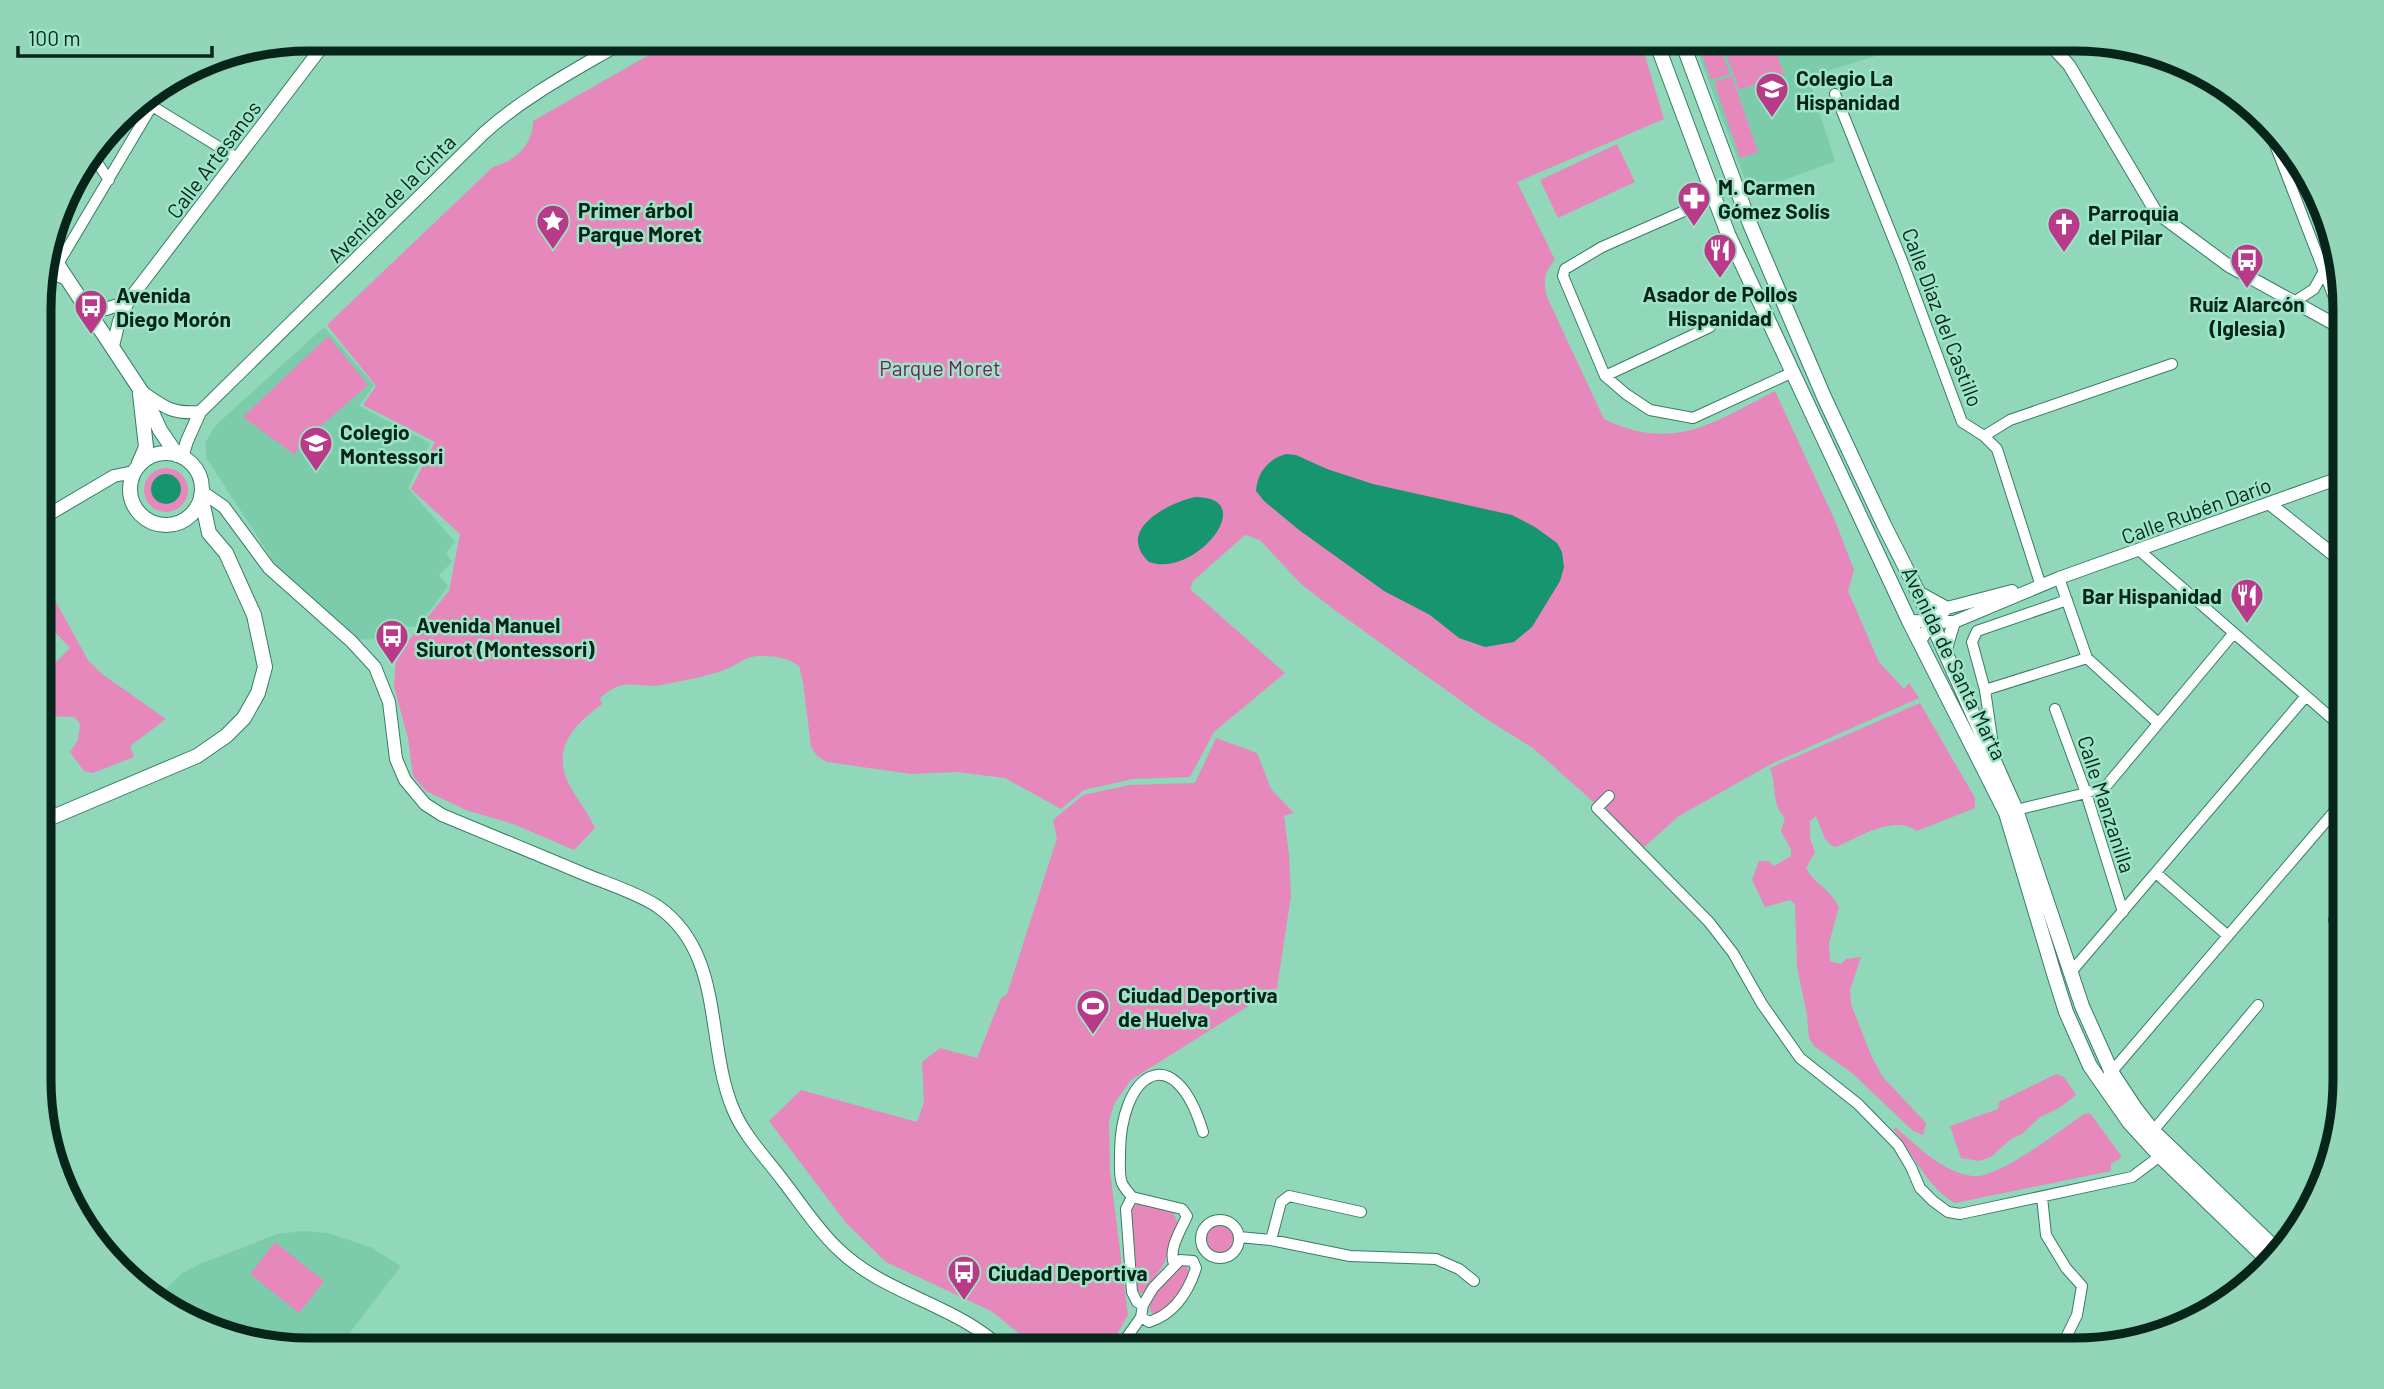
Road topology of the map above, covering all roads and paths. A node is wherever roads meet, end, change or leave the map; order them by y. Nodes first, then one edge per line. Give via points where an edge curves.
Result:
1 (318, 51) edge
2 (607, 51) edge
3 (1660, 51) edge
4 (1686, 51) edge
5 (2057, 51) edge
6 (1835, 94) dead end
7 (152, 103) edge
8 (145, 109) edge
9 (2275, 146) edge
10 (237, 158) junction
11 (96, 162) edge
12 (109, 180) junction
13 (1714, 198) junction
14 (58, 249) edge
15 (54, 268) edge
16 (2324, 271) junction
17 (2333, 295) edge
18 (80, 297) junction
19 (127, 302) junction
20 (2294, 302) junction
21 (106, 309) junction
22 (119, 321) junction
23 (2333, 322) edge
24 (1710, 327) dead end
25 (101, 329) junction
26 (113, 346) junction
27 (2172, 364) dead end
28 (1793, 372) junction
29 (1605, 376) junction
30 (139, 389) junction
31 (200, 412) junction
32 (1984, 436) junction
33 (180, 456) junction
34 (136, 469) junction
35 (2333, 480) edge
36 (201, 494) junction
37 (2270, 504) junction
38 (51, 513) edge
39 (178, 522) junction
40 (209, 533) junction
41 (2140, 551) junction
42 (2333, 554) edge
43 (2059, 578) junction
44 (2040, 583) junction
45 (1918, 592) junction
46 (2067, 600) junction
47 (1947, 608) junction
48 (1909, 621) junction
49 (1931, 622) junction
50 (1954, 622) junction
51 (2233, 634) junction
52 (1920, 640) junction
53 (1945, 652) junction
54 (2087, 658) junction
55 (1984, 690) junction
56 (2306, 696) junction
57 (2055, 709) dead end
58 (2333, 720) edge
59 (2158, 723) junction
60 (1996, 762) junction
61 (2086, 793) junction
62 (1609, 796) dead end
63 (2011, 812) junction
64 (2333, 813) edge
65 (51, 818) edge
66 (2156, 873) junction
67 (2123, 912) junction
68 (2228, 936) junction
69 (2071, 972) junction
70 (2054, 977) junction
71 (2258, 1004) dead end
72 (2112, 1073) junction
73 (2100, 1082) junction
74 (2153, 1131) junction
75 (1203, 1132) dead end
76 (2160, 1156) junction
77 (1132, 1197) junction
78 (2042, 1197) junction
79 (1361, 1212) dead end
80 (1239, 1237) junction
81 (1271, 1240) junction
82 (2270, 1249) edge
83 (1205, 1250) junction
84 (2270, 1250) edge
85 (1193, 1261) junction
86 (1174, 1264) junction
87 (1474, 1281) dead end
88 (1143, 1305) junction
89 (1141, 1317) junction
90 (986, 1338) edge
91 (1126, 1338) edge
92 (2066, 1338) edge

1 - 10 street, Calle Artesanos
2 - 31 street, Avenida de la Cinta via 505,114
3 - 13 main road, Avenida de Santa Marta
4 - 45 main road, Avenida de Santa Marta via 1751,225 1824,397
5 - 20 street via 2156,212 2211,254
6 - 32 street, Calle Díaz del Castillo via 1962,422
7 - 10 street
8 - 12 street
9 - 16 street
10 - 19 street, Calle Artesanos
11 - 12 street
12 - 14 street
13 - 28 main road, Avenida de Santa Marta
13 - 29 street via 1587,250 1565,270 1563,276
15 - 18 main road
16 - 17 street
16 - 20 street via 2314,289
18 - 21 street
18 - 25 main road
19 - 21 street
19 - 22 street, Calle Artesanos
20 - 23 street
21 - 25 street
22 - 25 street
22 - 26 street, Calle Artesanos
24 - 29 street
25 - 26 main road
26 - 30 main road
27 - 32 street via 2010,420
28 - 29 street via 1693,418 1650,410
28 - 48 main road, Avenida de Santa Marta
30 - 31 street via 167,410
30 - 33 main road
30 - 34 main road via 146,447
31 - 33 street, Avenida de la Cinta
32 - 44 street, Calle Díaz del Castillo via 1997,449
33 - 34 main road via 158,453
33 - 36 main road via 197,471
34 - 38 street via 114,476
34 - 39 main road via 131,497 135,508 152,522
35 - 37 street, Calle Rubén Darío
36 - 39 main road via 196,507
36 - 40 main road
36 - 90 street via 224,507 269,568 375,667 390,702 396,758 405,780 425,804 657,906 676,924 699,957 723,1075 733,1109 747,1134 838,1249 866,1271
37 - 41 street, Calle Rubén Darío
37 - 42 street
39 - 40 main road
40 - 65 main road via 226,554 254,615 264,667 258,693 244,718 197,757
41 - 43 street, Calle Rubén Darío
41 - 51 street
43 - 44 street, Calle Rubén Darío
43 - 46 street
43 - 50 street, Calle Rubén Darío
44 - 47 street, Calle Rubén Darío
45 - 47 street
45 - 49 main road, Avenida de Santa Marta
46 - 54 street
46 - 55 street via 1977,631 1972,642
47 - 49 street, Calle Rubén Darío
48 - 49 street, Calle Rubén Darío
48 - 52 main road, Avenida de Santa Marta
49 - 50 street, Calle Rubén Darío
49 - 52 street, Calle Rubén Darío
49 - 53 main road, Avenida de Santa Marta
50 - 53 street
51 - 56 street
51 - 59 street
52 - 63 main road, Avenida de Santa Marta
53 - 60 main road, Avenida de Santa Marta
54 - 55 street
54 - 59 street
55 - 60 street
56 - 58 street
56 - 66 street
57 - 61 street, Calle Manzanilla
59 - 61 street via 2107,785
60 - 63 main road, Avenida de Santa Marta
61 - 63 street
61 - 67 street, Calle Manzanilla
62 - 78 street via 1597,808 1709,922 1800,1058 1858,1104 1898,1145 1920,1188 1933,1201 1960,1214
63 - 69 main road, Avenida de Santa Marta
63 - 70 main road, Avenida de Santa Marta
64 - 68 street
66 - 67 street
66 - 68 street
67 - 69 street
68 - 72 street
69 - 70 main road
69 - 72 main road, Avenida de Santa Marta
70 - 73 main road, Avenida de Santa Marta
71 - 74 street
72 - 73 street
72 - 74 main road, Avenida de Santa Marta
73 - 76 main road, Avenida de Santa Marta
74 - 82 main road, Avenida de Santa Marta
75 - 77 street via 1188,1094 1174,1079 1158,1074 1140,1083 1129,1099 1120,1142 1122,1183
76 - 78 street via 2132,1177
76 - 84 main road, Avenida de Santa Marta
77 - 86 street via 1182,1209 1187,1216 1174,1244
77 - 88 street via 1126,1209 1132,1292
78 - 92 street via 2046,1235 2082,1286 2077,1315
79 - 81 street via 1289,1196 1281,1202
80 - 81 street
80 - 83 street via 1236,1250 1227,1257 1214,1257
80 - 83 street via 1234,1226 1217,1220 1203,1231
81 - 87 street via 1350,1256 1436,1259
83 - 85 street
85 - 86 street
85 - 89 street via 1193,1278 1177,1306 1163,1318 1149,1322
86 - 88 street
88 - 89 street
89 - 91 street

